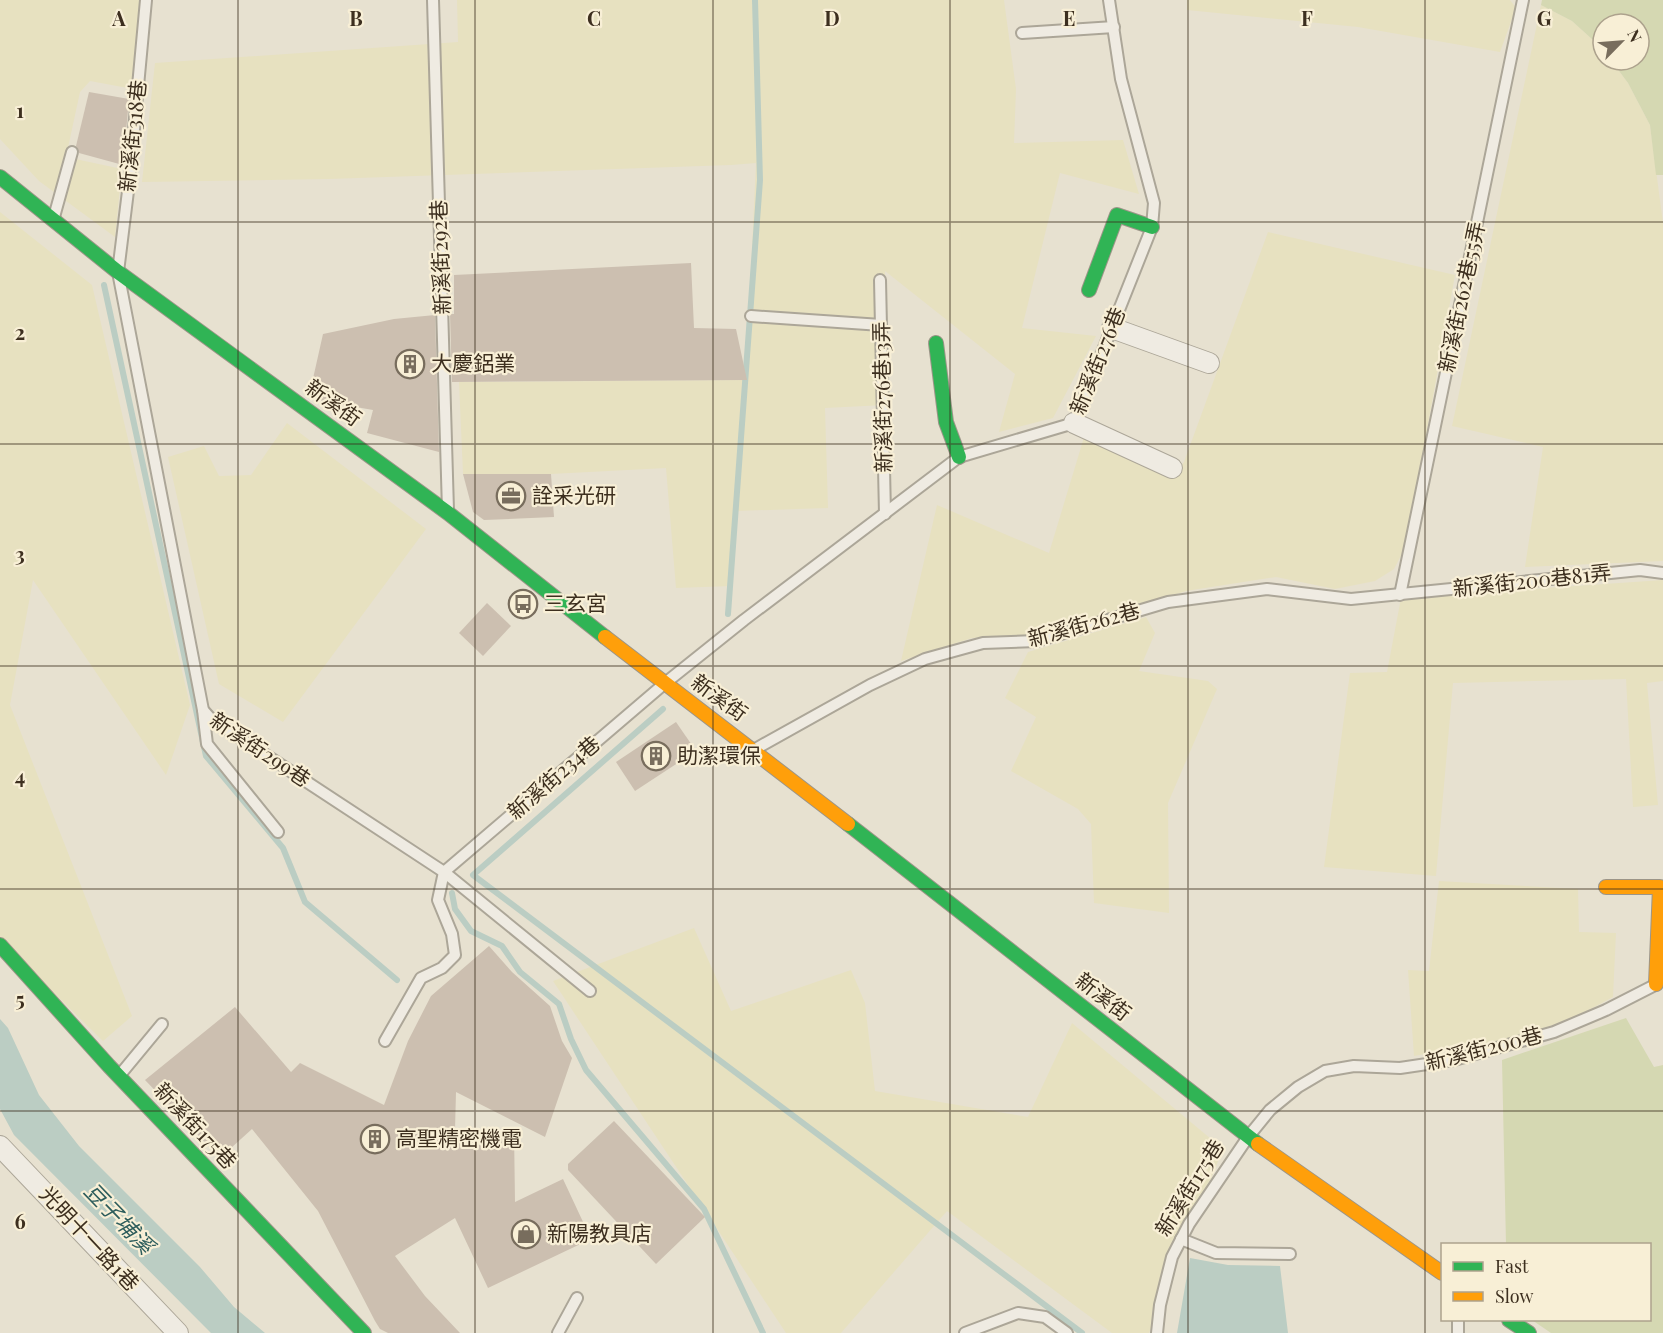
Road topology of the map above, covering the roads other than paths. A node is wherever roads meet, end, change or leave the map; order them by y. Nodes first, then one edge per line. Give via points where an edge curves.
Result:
1 (146, 0) edge
2 (434, 0) edge
3 (1109, 0) edge
4 (1523, 0) edge
5 (1114, 27) junction
6 (1022, 33) dead end
7 (72, 152) dead end
8 (0, 177) edge
9 (54, 220) junction
10 (1152, 226) junction
11 (118, 272) junction
12 (880, 280) dead end
13 (1089, 290) dead end
14 (751, 316) dead end
15 (881, 326) junction
16 (1112, 328) junction
17 (936, 343) dead end
18 (1209, 363) dead end
19 (1074, 423) junction
20 (959, 457) junction
21 (1172, 468) dead end
22 (448, 513) junction
23 (885, 514) junction
24 (1663, 573) edge
25 (1400, 595) junction
26 (664, 684) junction
27 (203, 710) junction
28 (754, 750) junction
29 (278, 832) dead end
30 (444, 872) junction
31 (1606, 887) dead end
32 (0, 945) edge
33 (1659, 982) edge
34 (590, 991) dead end
35 (162, 1024) dead end
36 (385, 1041) dead end
37 (119, 1077) junction
38 (1248, 1137) junction
39 (0, 1146) edge
40 (1181, 1239) junction
41 (1290, 1254) dead end
42 (1441, 1272) edge
43 (577, 1298) dead end
44 (1510, 1321) edge
45 (178, 1333) edge
46 (364, 1333) edge
47 (558, 1333) edge
48 (965, 1333) edge
49 (1067, 1333) edge
50 (1157, 1333) edge
51 (1528, 1333) edge

1 - 11 lane, 新溪街318巷
2 - 22 lane, 新溪街292巷
3 - 5 lane, 新溪街276巷
4 - 25 lane, 新溪街262巷55弄
5 - 6 lane
5 - 10 lane, 新溪街276巷 via 1121,79 1154,203
7 - 9 lane
8 - 9 street, 新溪街
9 - 11 street, 新溪街
10 - 13 street via 1117,215
10 - 16 lane, 新溪街276巷
11 - 22 street, 新溪街
11 - 27 lane, 新溪街299巷
12 - 15 lane, 新溪街276巷13弄
14 - 15 lane
15 - 23 lane, 新溪街276巷13弄
16 - 18 street
16 - 19 lane, 新溪街276巷
17 - 20 street via 946,422
19 - 20 lane, 新溪街276巷
19 - 21 street
20 - 23 lane, 新溪街276巷
22 - 26 street, 新溪街
23 - 26 lane, 新溪街276巷
24 - 25 lane, 新溪街200巷81弄 via 1640,570
25 - 28 lane, 新溪街262巷 via 1351,598 1267,589 1168,602 1037,641 983,643 925,659
26 - 28 street, 新溪街
26 - 30 lane, 新溪街234巷
27 - 29 lane via 207,744
27 - 30 lane, 新溪街299巷
28 - 38 street, 新溪街
30 - 34 lane, 新溪街299巷
30 - 36 lane via 438,900 453,934 455,955 442,968 421,978
31 - 33 street via 1660,887
32 - 37 street, 新溪街175巷
33 - 38 lane, 新溪街200巷 via 1554,1032 1454,1060 1400,1068 1354,1066 1325,1071 1270,1110
35 - 37 lane
37 - 46 street, 新溪街175巷
38 - 40 lane, 新溪街175巷
38 - 42 street, 新溪街
39 - 45 street, 光明十一路1巷
40 - 41 lane via 1216,1253
40 - 50 lane, 新溪街175巷 via 1172,1257
43 - 47 lane
44 - 51 street
48 - 49 lane via 1018,1313 1045,1317

